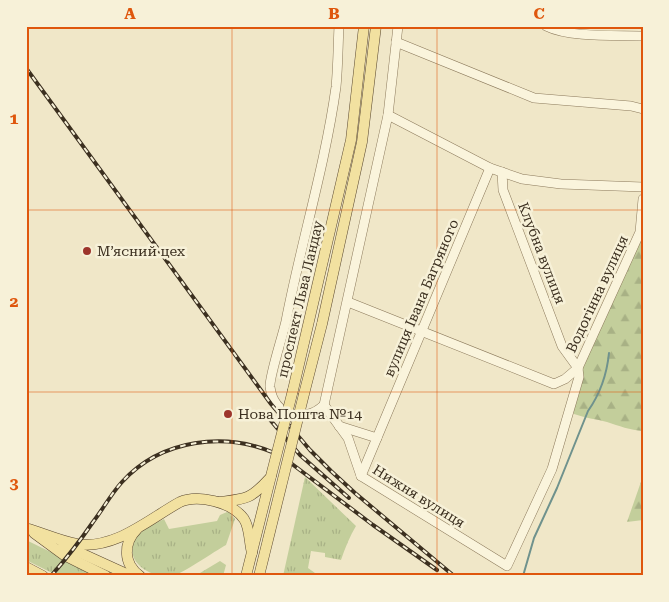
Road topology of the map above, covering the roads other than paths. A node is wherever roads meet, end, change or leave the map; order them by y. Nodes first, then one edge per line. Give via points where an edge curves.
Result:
1 (340, 26) edge
2 (364, 26) edge
3 (376, 26) edge
4 (398, 26) edge
5 (546, 26) edge
6 (572, 30) edge
7 (643, 36) edge
8 (396, 42) junction
9 (643, 109) edge
10 (388, 115) junction
11 (490, 168) junction
12 (502, 172) junction
13 (643, 187) edge
14 (643, 198) edge
15 (348, 302) junction
16 (421, 332) junction
17 (578, 368) junction
18 (324, 405) junction
19 (339, 426) junction
20 (376, 438) junction
21 (271, 476) junction
22 (361, 476) junction
23 (217, 502) junction
24 (142, 525) junction
25 (28, 529) edge
26 (252, 553) junction
27 (507, 566) joint
28 (26, 567) edge
29 (43, 576) edge
30 (106, 576) edge
31 (130, 576) edge
32 (140, 576) edge
33 (246, 576) edge
34 (259, 576) edge

1 - 18 street via 336,86 327,140 284,333 269,385 277,404 293,415 306,416
2 - 21 main road, проспект Льва Ландау, bridge via 351,140 310,323
3 - 34 main road, проспект Льва Ландау, bridge via 362,142 322,324
4 - 8 street
5 - 6 street via 553,30
6 - 7 street
8 - 9 street via 534,98
8 - 10 street
10 - 11 street
10 - 15 street
11 - 12 street
11 - 16 street, вулиця Івана Багряного
12 - 13 street via 522,179 561,184
12 - 17 street, Клубна вулиця via 503,190 562,346
14 - 17 street, Водогінна вулиця via 640,232
15 - 16 street
15 - 18 street
16 - 17 street via 554,384
16 - 20 street, вулиця Івана Багряного
17 - 27 street, Водогінна вулиця via 579,378 552,469
18 - 19 street, Нижня вулиця
19 - 20 street
19 - 22 street, Нижня вулиця via 348,438
20 - 22 street, вулиця Івана Багряного
21 - 23 main road via 254,495
21 - 26 main road, проспект Льва Ландау
22 - 27 street, Нижня вулиця
23 - 24 main road via 200,498 185,500
23 - 26 main road via 237,512 244,520
24 - 25 main road via 112,540 87,545
24 - 32 main road via 129,539 126,549 130,566
25 - 30 main road via 64,555
25 - 31 main road
26 - 33 main road, проспект Льва Ландау
28 - 29 main road

